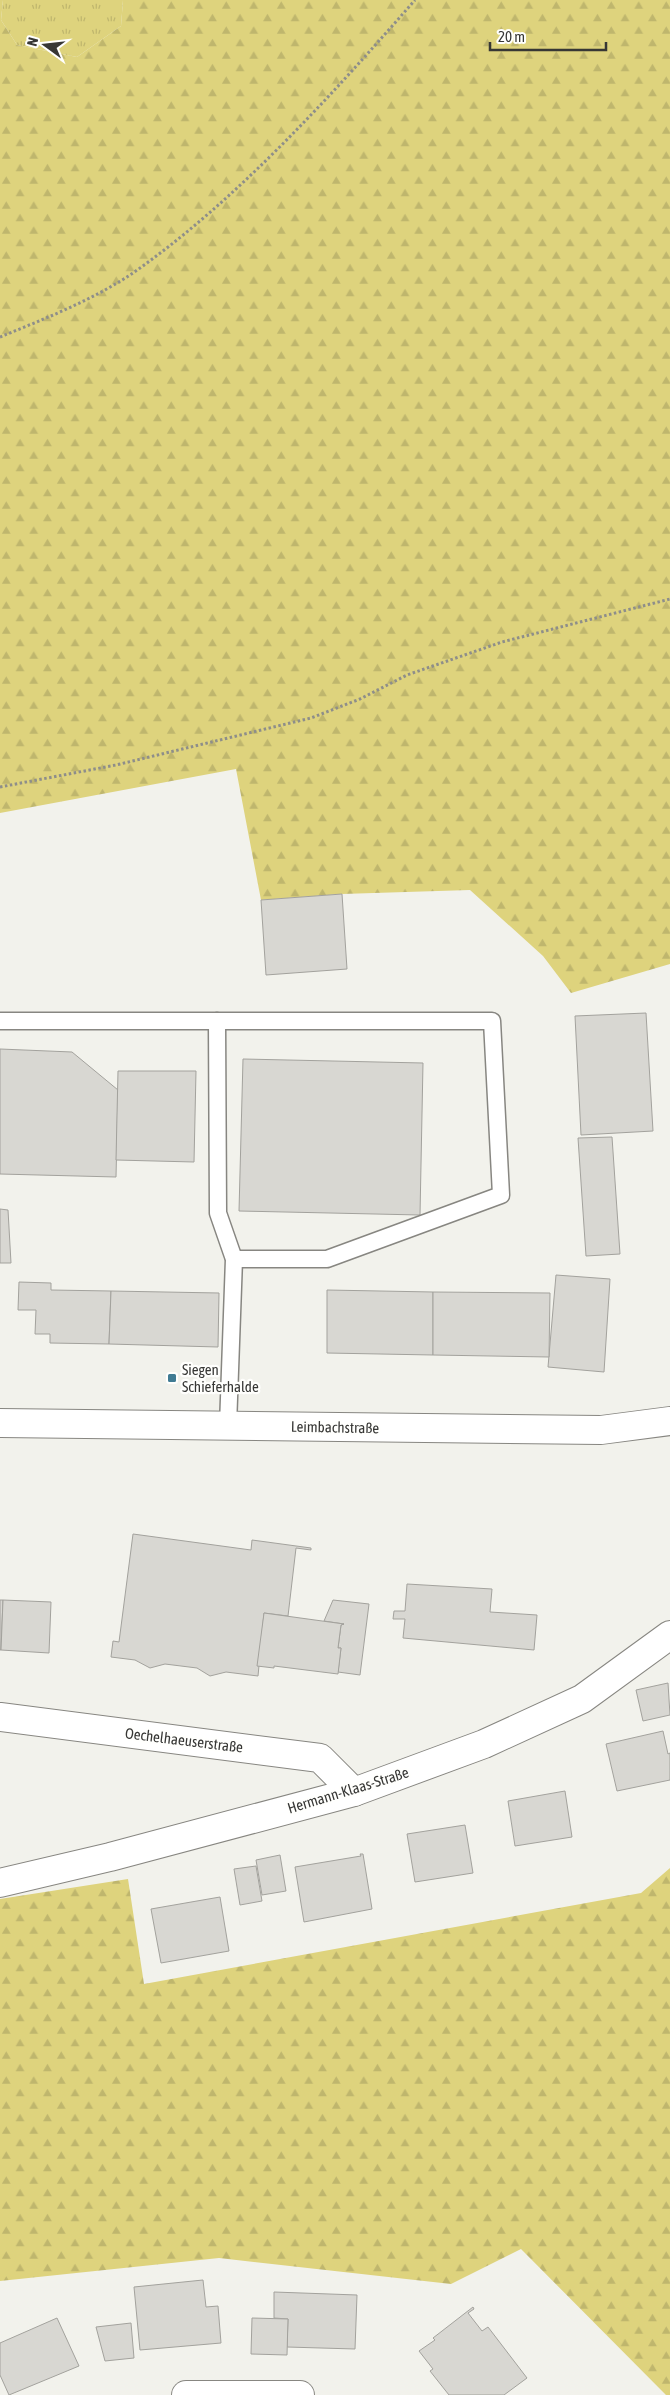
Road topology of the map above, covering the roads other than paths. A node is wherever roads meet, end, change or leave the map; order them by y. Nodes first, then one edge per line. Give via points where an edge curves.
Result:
1 (0, 1021) edge
2 (217, 1021) junction
3 (234, 1259) junction
4 (670, 1421) edge
5 (0, 1423) edge
6 (228, 1426) junction
7 (670, 1635) edge
8 (0, 1718) edge
9 (354, 1792) junction
10 (0, 1882) edge
11 (186, 2395) edge
12 (300, 2395) edge

1 - 2 lane
2 - 3 lane via 218,1213
2 - 3 lane via 492,1020 502,1195 327,1259
3 - 6 lane
4 - 6 street, Leimbachstraße via 601,1430
5 - 6 street, Leimbachstraße
7 - 9 street, Hermann-Klaas-Straße via 582,1699 484,1744
8 - 9 street, Oechelhaeuserstraße via 320,1758
9 - 10 street, Hermann-Klaas-Straße via 110,1857
11 - 12 street

